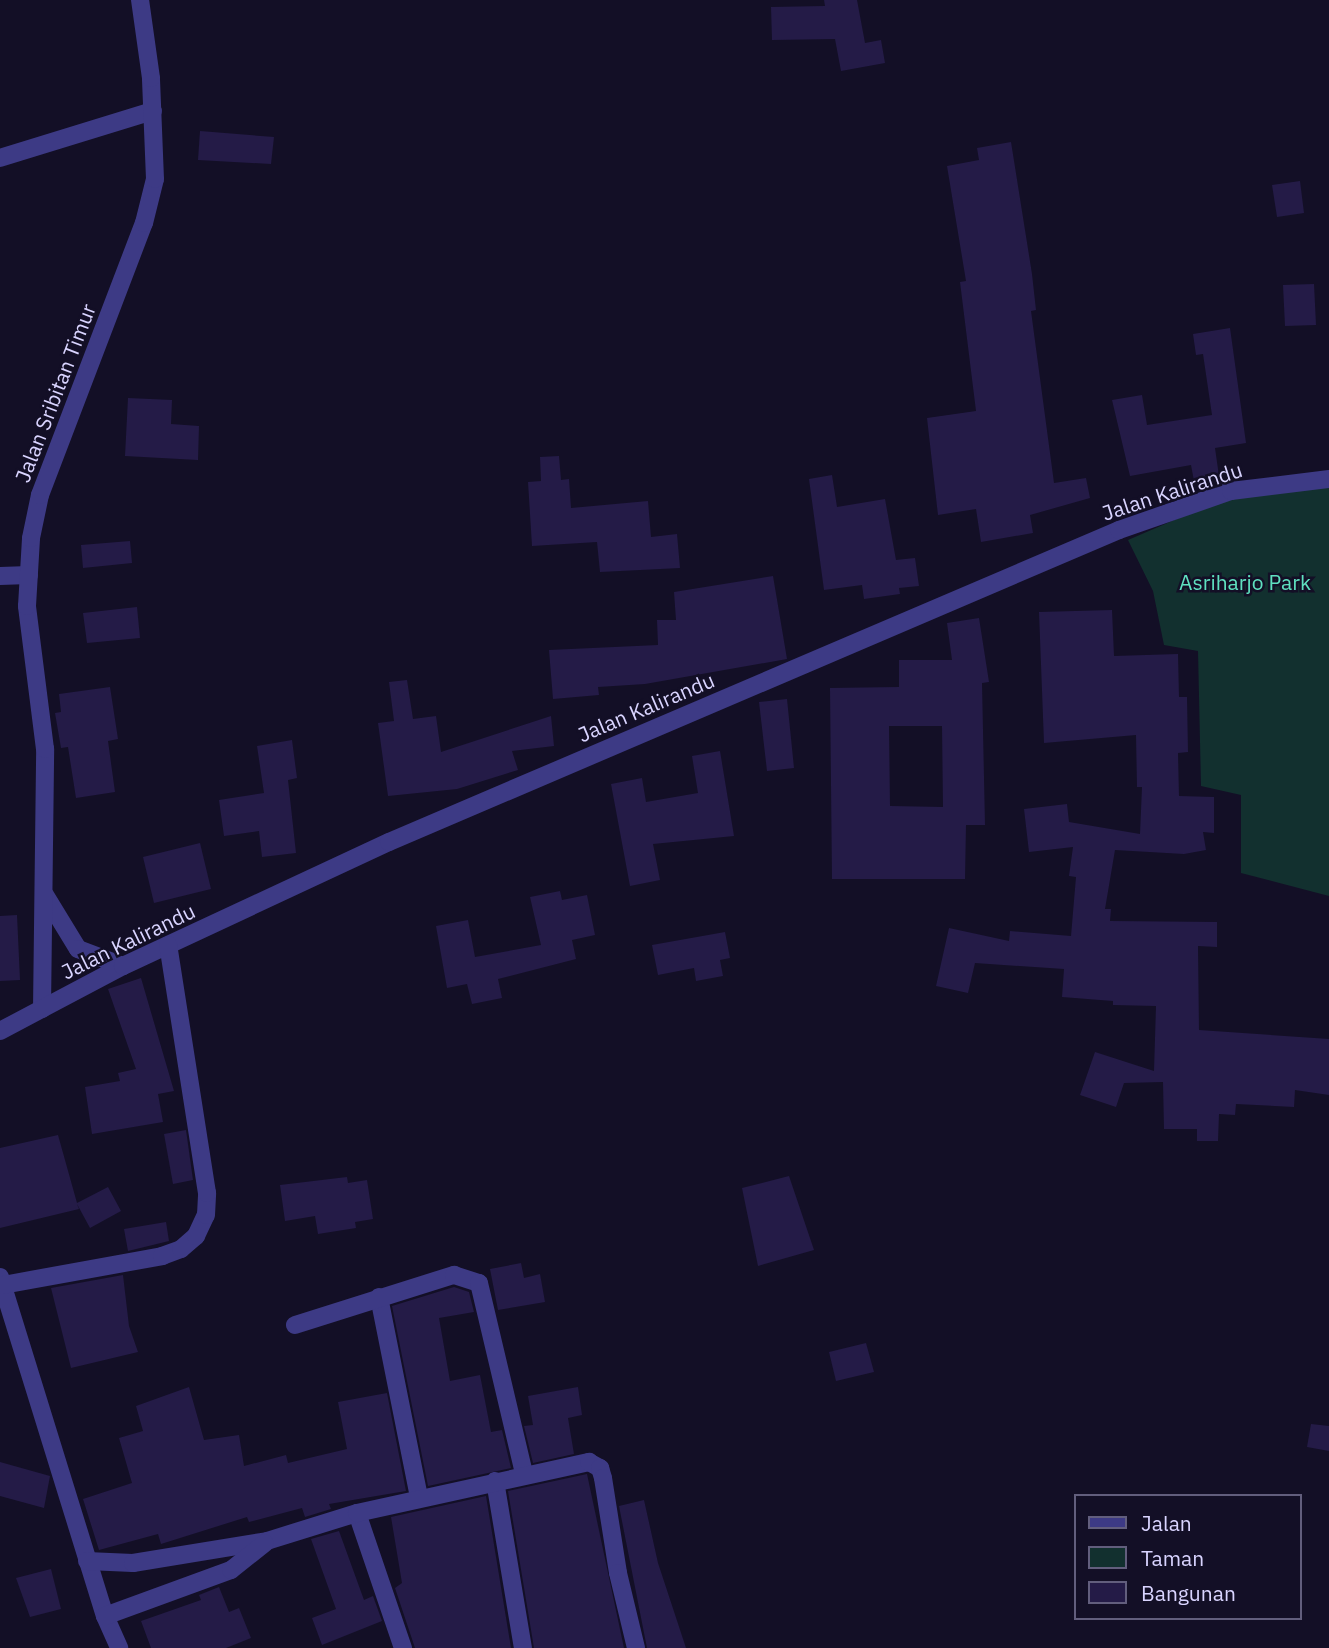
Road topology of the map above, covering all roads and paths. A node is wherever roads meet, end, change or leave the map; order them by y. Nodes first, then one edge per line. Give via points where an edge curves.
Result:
1 (141, 0) edge
2 (153, 111) junction
3 (0, 158) edge
4 (1329, 479) edge
5 (29, 575) junction
6 (0, 576) edge
7 (43, 892) junction
8 (168, 945) junction
9 (123, 966) junction
10 (42, 1009) junction
11 (0, 1031) edge
12 (1, 1281) edge
13 (379, 1297) junction
14 (295, 1325) dead end
15 (524, 1474) junction
16 (495, 1481) junction
17 (419, 1498) junction
18 (357, 1513) junction
19 (267, 1541) junction
20 (87, 1561) junction
21 (104, 1616) junction
22 (119, 1648) edge
23 (402, 1648) edge
24 (523, 1648) edge
25 (636, 1648) edge

1 - 2 street, Jalan Sribitan Timur
2 - 3 street
2 - 5 street, Jalan Sribitan Timur via 155,178 125,276 40,495
4 - 8 street, Jalan Kalirandu via 1231,491 1119,530 515,786
5 - 6 street
5 - 7 street, Jalan Sribitan Timur via 27,606 45,749
7 - 9 street via 78,949
7 - 10 street, Jalan Sribitan Timur
8 - 9 street, Jalan Kalirandu
8 - 12 street via 208,1194 206,1215 196,1236 181,1249 162,1256
9 - 10 street, Jalan Kalirandu
10 - 11 street, Jalan Kalirandu
12 - 20 street
13 - 14 street
13 - 15 street via 454,1275 479,1283
13 - 17 street
15 - 16 street
15 - 25 street via 589,1462 600,1468
16 - 17 street
16 - 24 street
17 - 18 street
18 - 19 street
18 - 23 street
19 - 20 street via 133,1563
19 - 21 street via 231,1570
20 - 21 street
21 - 22 street

